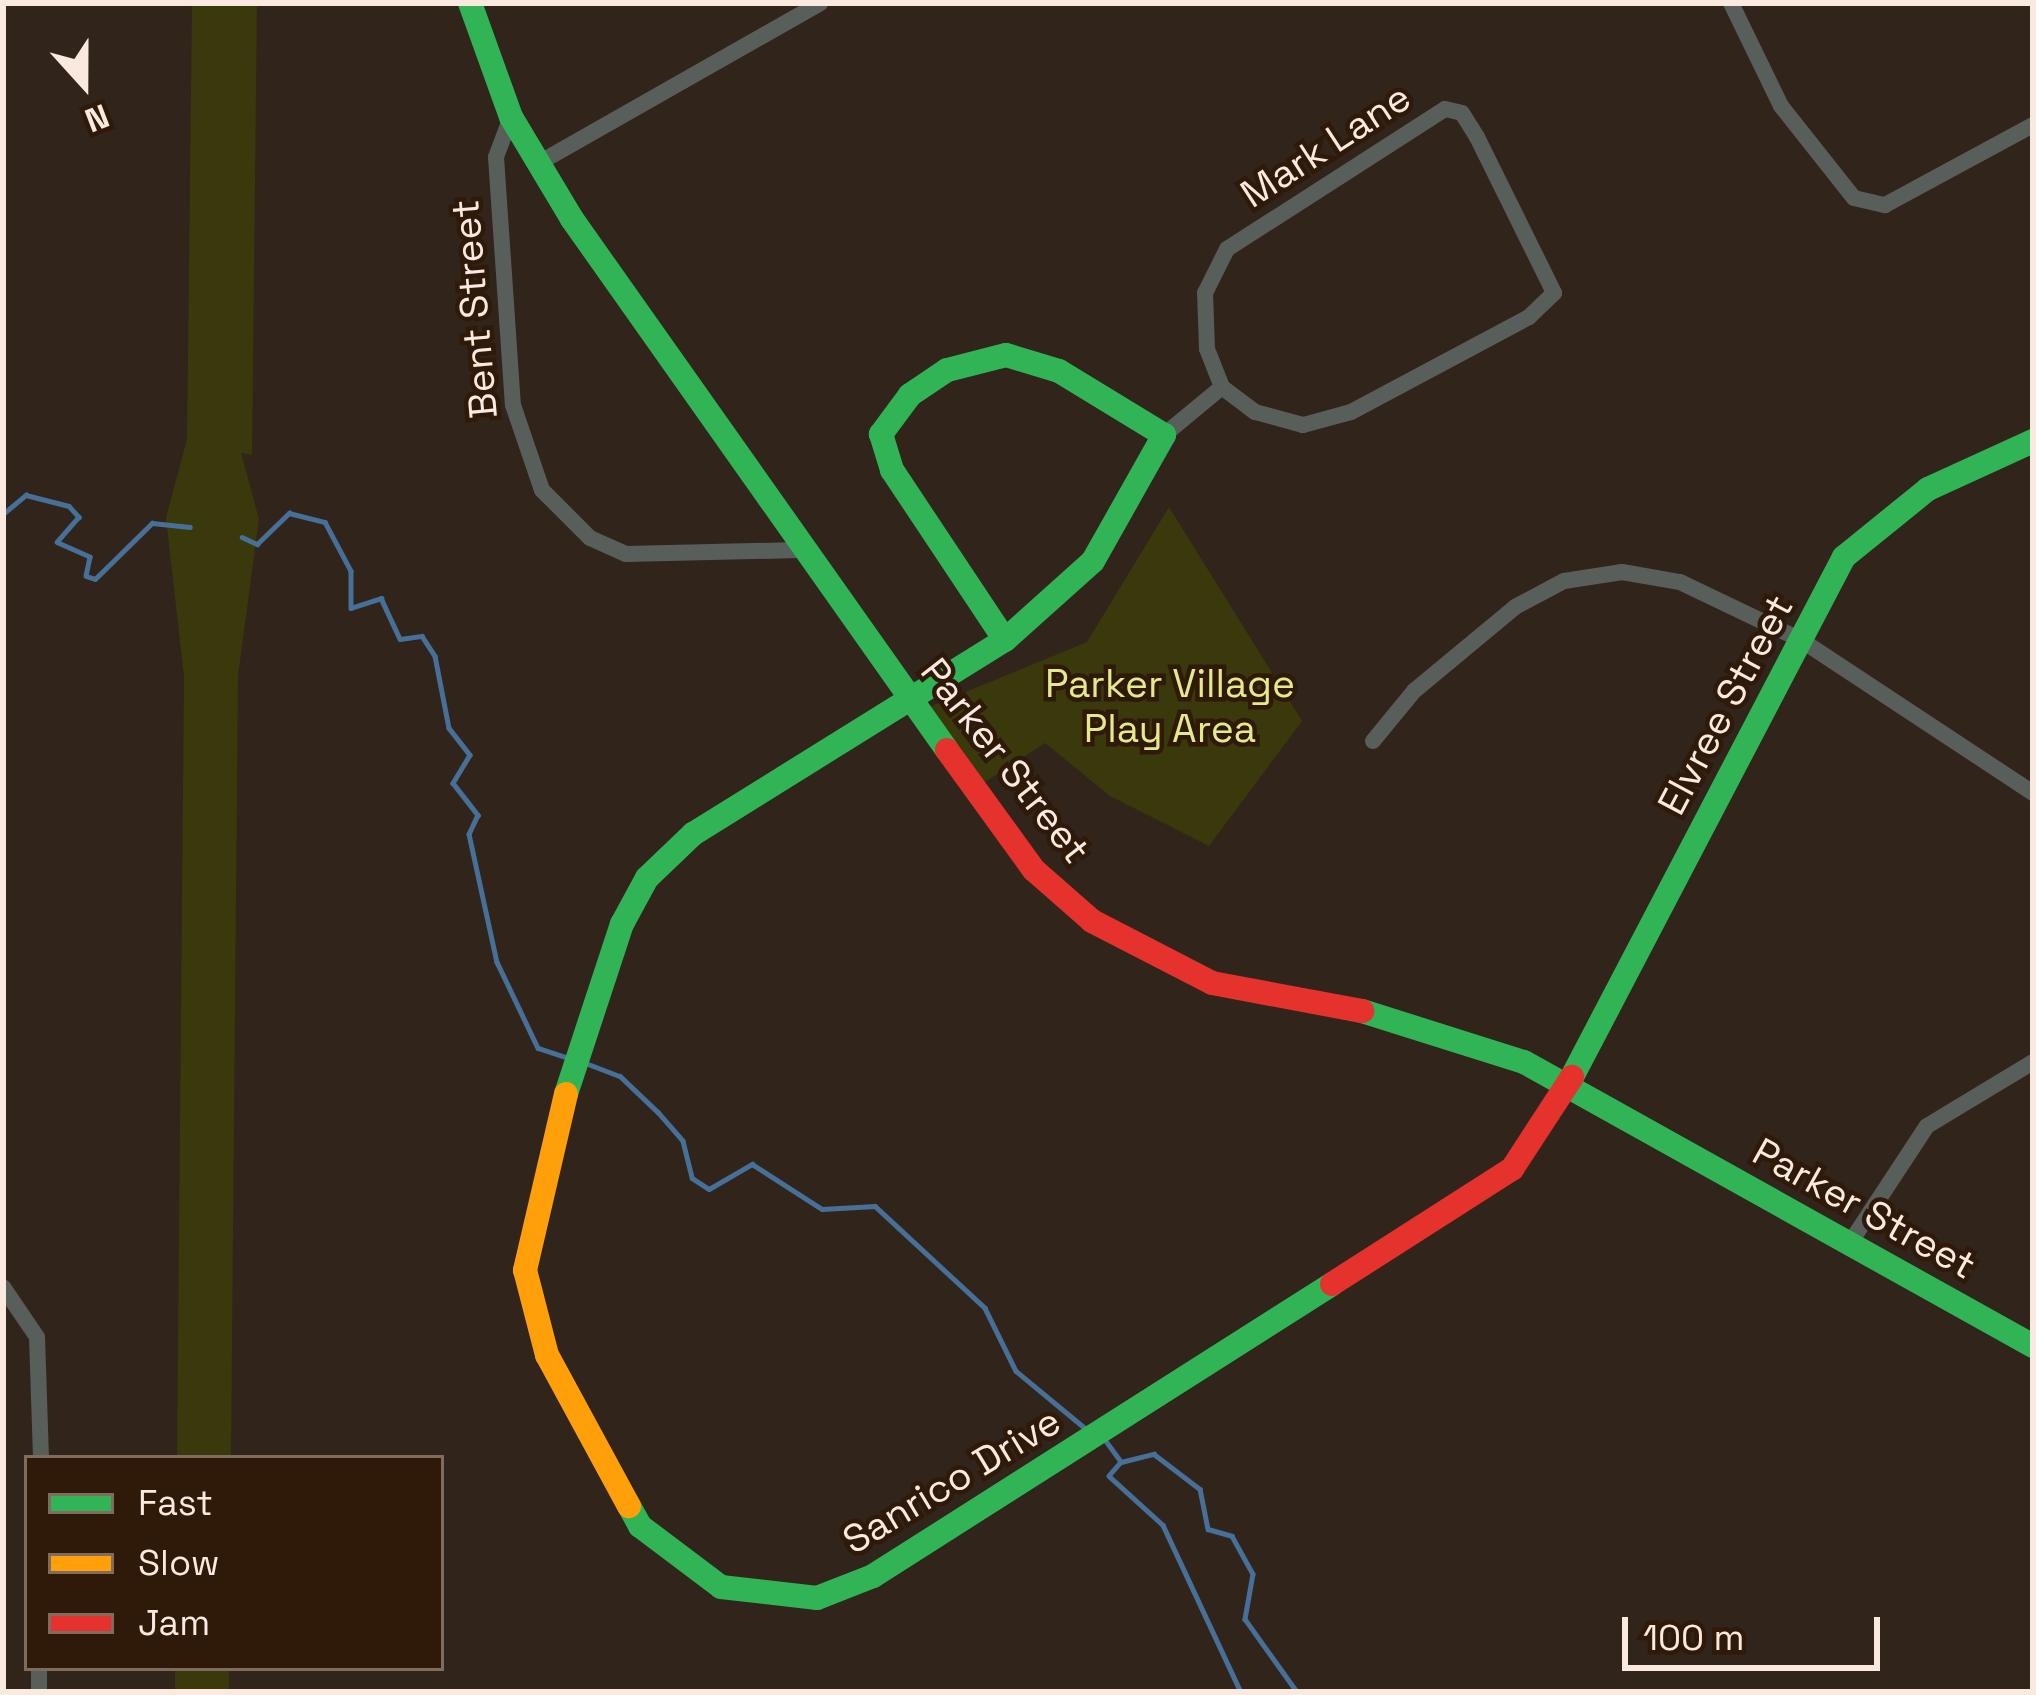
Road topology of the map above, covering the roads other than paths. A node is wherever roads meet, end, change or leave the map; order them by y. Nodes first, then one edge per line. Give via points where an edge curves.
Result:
1 (470, 3) edge
2 (820, 3) edge
3 (1731, 3) edge
4 (511, 117) junction
5 (2033, 125) edge
6 (536, 164) junction
7 (1222, 387) junction
8 (1164, 435) junction
9 (2033, 441) edge
10 (809, 550) junction
11 (1005, 640) junction
12 (1801, 640) junction
13 (909, 698) junction
14 (1373, 741) dead end
15 (2033, 793) edge
16 (2033, 1062) edge
17 (1568, 1085) junction
18 (1850, 1243) junction
19 (3, 1287) edge
20 (2033, 1346) edge
21 (41, 1455) edge

1 - 4 street, Parker Street
2 - 6 street
3 - 5 street via 1781,106 1854,198 1886,205
4 - 6 street, Parker Street
4 - 10 street, Bent Street via 496,176 513,405 542,490 590,538 626,554
6 - 10 street, Parker Street
7 - 7 street, Mark Lane via 1255,412 1303,425 1352,412 1528,316 1554,293 1462,113 1445,110 1227,250 1205,293 1207,349
7 - 8 street
8 - 11 street, Sanrico Drive via 1093,561
8 - 11 street via 1059,371 1006,355 947,370 910,394 881,434 892,470
9 - 12 street, Elvree Street via 1928,489 1880,523 1844,557
10 - 13 street, Parker Street
11 - 13 street, Sanrico Drive
12 - 14 street via 1680,582 1622,572 1564,581 1515,607 1414,691
12 - 15 street
12 - 17 street, Elvree Street
13 - 17 street, Parker Street via 1034,870 1154,959 1212,983 1466,1038
13 - 17 street, Sanrico Drive via 693,834 647,878 622,924 528,1221 530,1308 615,1484 673,1558 721,1587 817,1598 873,1576 1483,1194 1533,1144
16 - 18 street via 1927,1126
17 - 18 street, Parker Street
18 - 20 street, Parker Street
19 - 21 street via 38,1337

